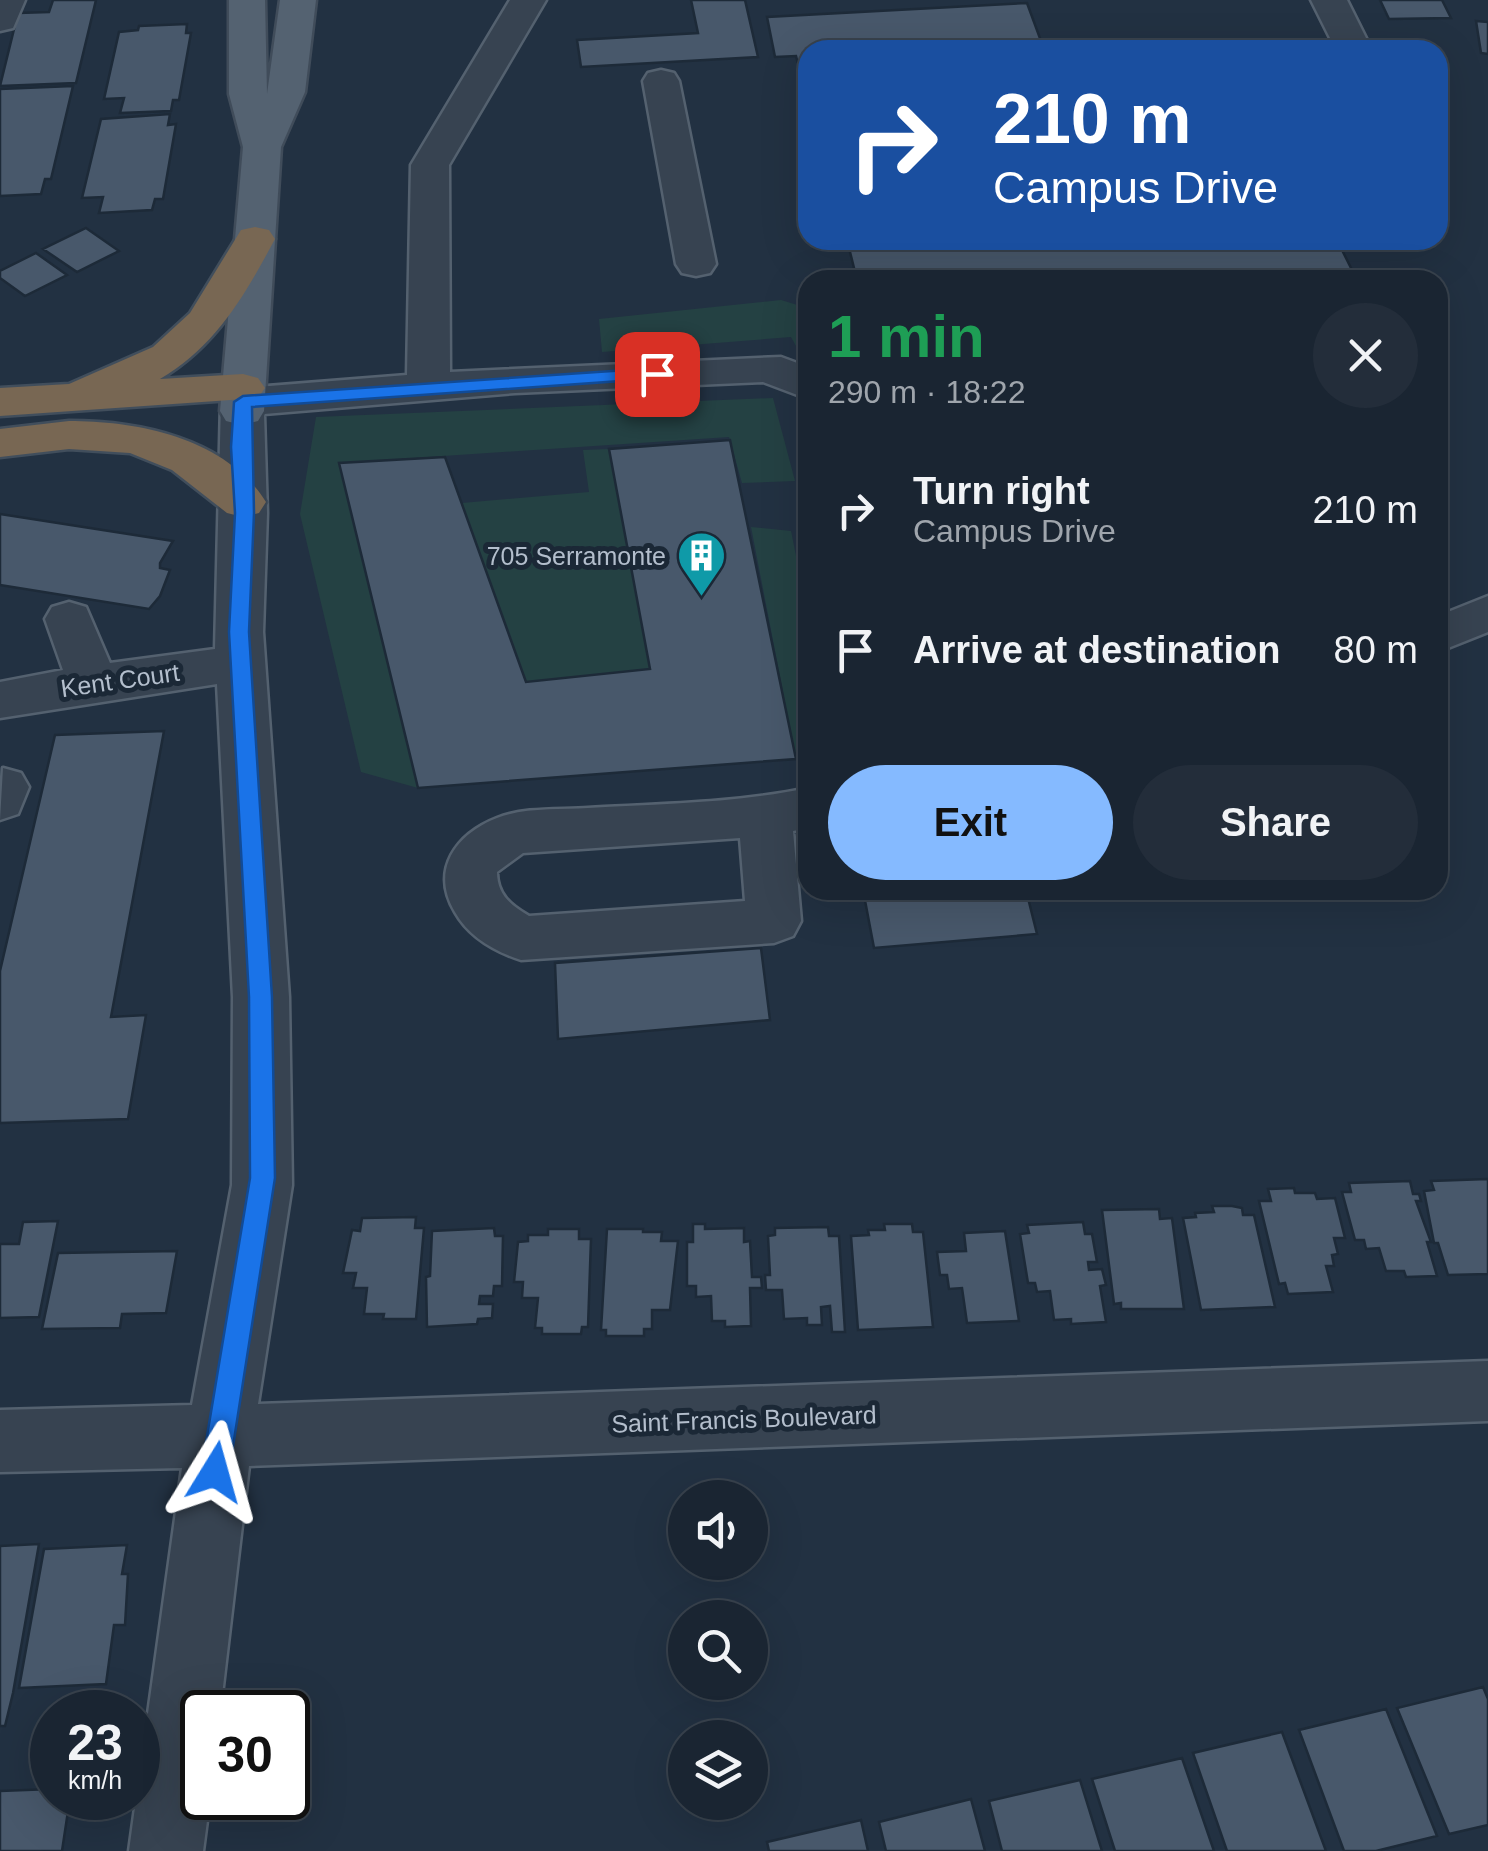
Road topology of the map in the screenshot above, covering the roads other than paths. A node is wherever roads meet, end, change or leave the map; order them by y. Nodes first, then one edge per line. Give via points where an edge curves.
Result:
1 (7, 0) edge
2 (247, 0) edge
3 (298, 0) edge
4 (528, 0) edge
5 (1329, 0) edge
6 (0, 20) edge
7 (1349, 40) edge
8 (661, 81) dead end
9 (262, 148) junction
10 (255, 239) junction
11 (696, 264) dead end
12 (798, 380) edge
13 (428, 388) junction
14 (79, 396) junction
15 (243, 400) junction
16 (0, 402) edge
17 (0, 439) edge
18 (243, 502) junction
19 (1488, 613) edge
20 (69, 620) dead end
21 (1448, 631) edge
22 (240, 663) junction
23 (93, 683) junction
24 (0, 700) edge
25 (786, 813) edge
26 (1488, 1392) edge
27 (220, 1434) junction
28 (0, 1442) edge
29 (166, 1851) edge

1 - 6 street
2 - 9 main road via 248,94
3 - 9 main road via 286,92
4 - 13 street via 430,164
5 - 7 street
8 - 11 street
9 - 10 main road
10 - 14 highway via 212,316 181,350 138,375
10 - 15 main road
12 - 13 street via 763,369
13 - 15 street
14 - 15 highway
14 - 16 highway
15 - 17 highway
15 - 18 street
17 - 18 highway via 151,441 198,463
18 - 22 street
19 - 21 street
20 - 23 street
22 - 23 street, Kent Court
22 - 27 street via 261,997 262,1178
23 - 24 street, Kent Court
25 - 25 street via 514,833 490,844 474,862 469,882 492,923 520,938 774,920
26 - 27 street, Saint Francis Boulevard
27 - 28 street, Saint Francis Boulevard
27 - 29 street

